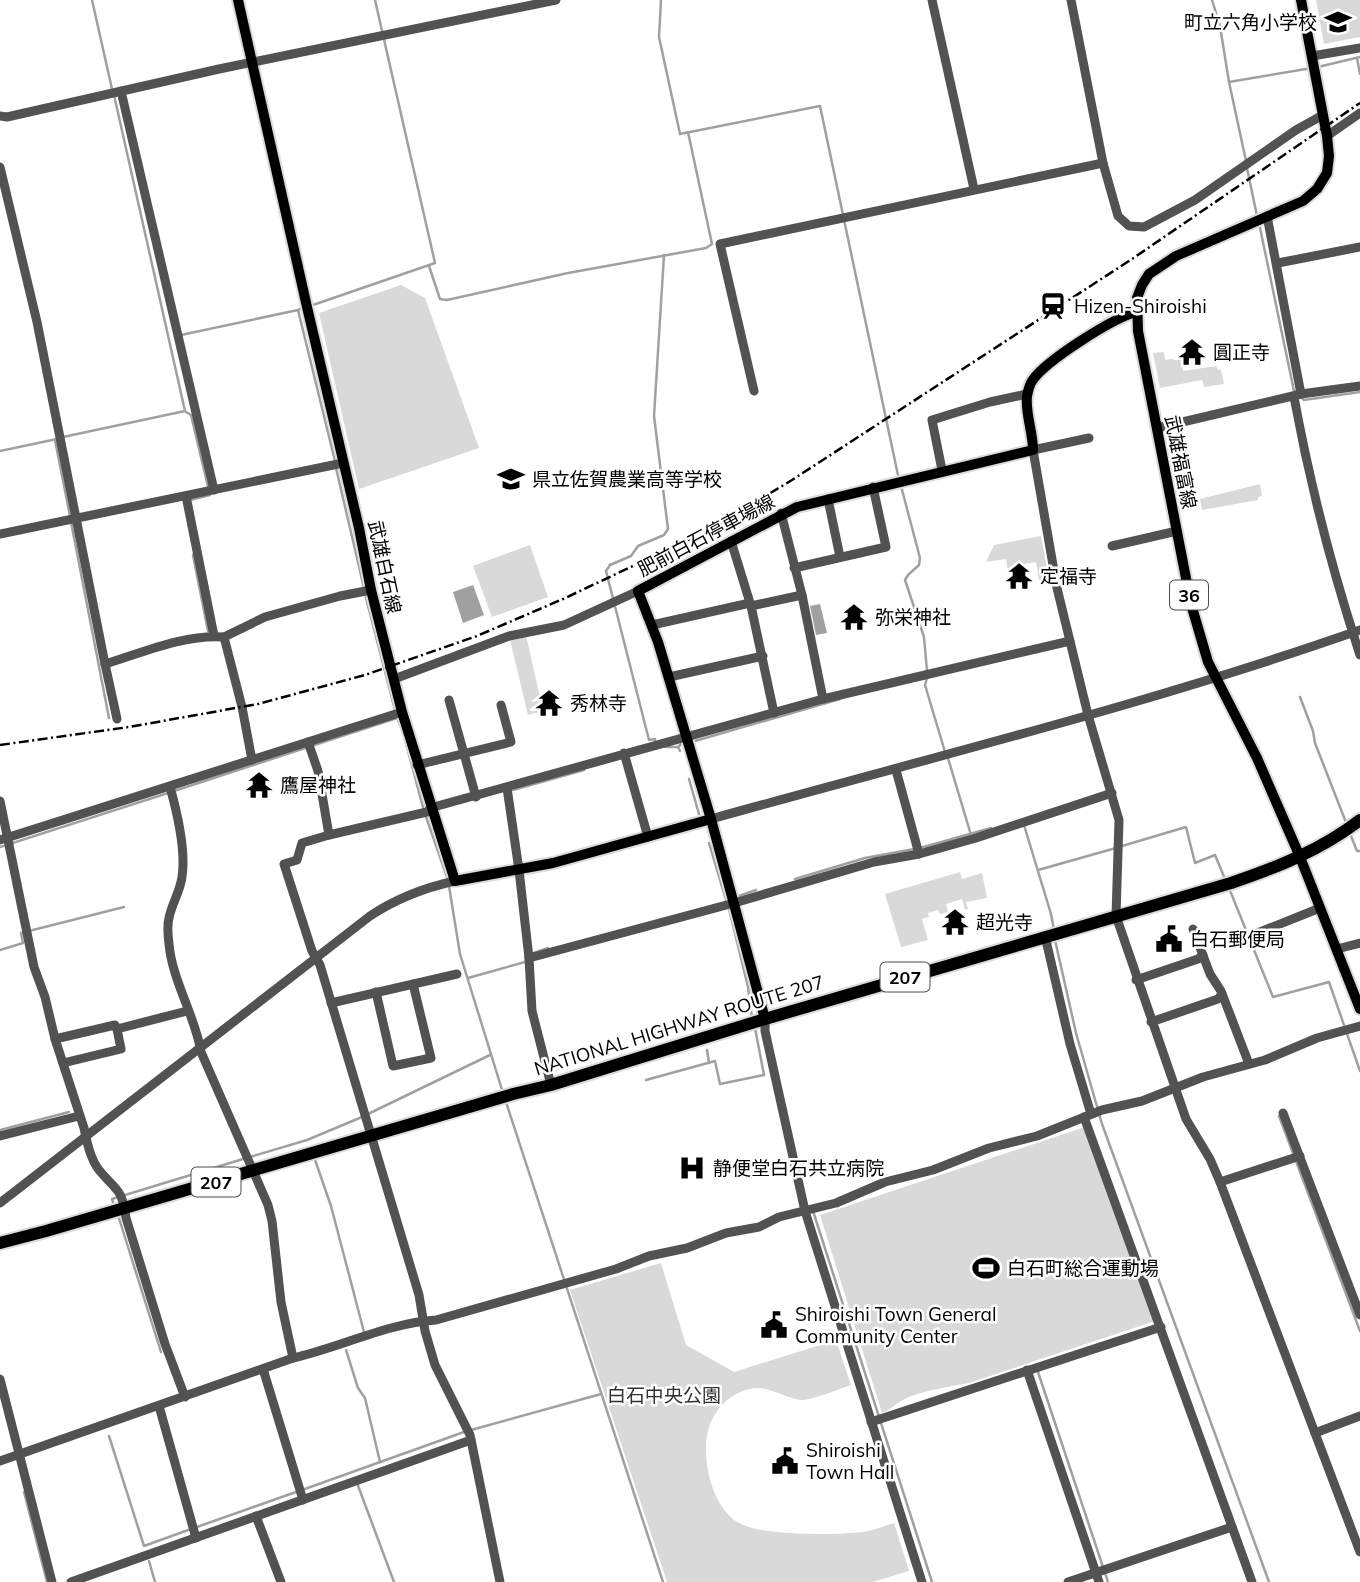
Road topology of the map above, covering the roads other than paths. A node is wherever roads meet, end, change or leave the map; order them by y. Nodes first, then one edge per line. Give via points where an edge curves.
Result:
1 (238, 0) edge
2 (556, 0) edge
3 (932, 0) edge
4 (1071, 0) edge
5 (1301, 0) edge
6 (516, 4) edge
7 (1360, 48) edge
8 (252, 62) junction
9 (1314, 64) junction
10 (116, 92) junction
11 (1360, 113) edge
12 (1323, 115) junction
13 (0, 116) edge
14 (1327, 136) junction
15 (1103, 163) junction
16 (0, 167) edge
17 (974, 189) junction
18 (1262, 218) junction
19 (1360, 247) edge
20 (1278, 263) junction
21 (1136, 312) junction
22 (1360, 386) edge
23 (754, 391) dead end
24 (1027, 394) junction
25 (1298, 395) junction
26 (1157, 428) junction
27 (1088, 439) dead end
28 (1033, 450) junction
29 (338, 464) junction
30 (942, 470) junction
31 (873, 487) junction
32 (211, 491) junction
33 (187, 499) junction
34 (828, 499) junction
35 (781, 513) junction
36 (72, 519) junction
37 (1177, 531) junction
38 (0, 534) edge
39 (731, 541) junction
40 (1112, 545) dead end
41 (840, 557) junction
42 (794, 568) junction
43 (366, 591) junction
44 (638, 591) junction
45 (802, 595) junction
46 (750, 605) junction
47 (652, 625) junction
48 (1356, 632) edge
49 (219, 637) junction
50 (1070, 641) junction
51 (1360, 655) edge
52 (762, 656) junction
53 (105, 664) junction
54 (669, 677) junction
55 (1215, 678) junction
56 (394, 679) junction
57 (823, 699) junction
58 (449, 700) dead end
59 (501, 705) dead end
60 (397, 713) junction
61 (775, 713) junction
62 (1086, 716) junction
63 (117, 719) dead end
64 (687, 738) junction
65 (309, 745) junction
66 (463, 753) junction
67 (626, 757) junction
68 (252, 760) junction
69 (417, 765) junction
70 (896, 770) junction
71 (507, 788) junction
72 (171, 789) junction
73 (1112, 793) junction
74 (476, 797) junction
75 (0, 801) edge
76 (428, 811) junction
77 (711, 819) junction
78 (1352, 826) edge
79 (329, 835) junction
80 (648, 837) junction
81 (7, 842) edge
82 (918, 850) junction
83 (1300, 857) junction
84 (519, 870) junction
85 (451, 882) junction
86 (733, 899) junction
87 (1320, 908) junction
88 (1116, 916) junction
89 (1193, 929) dead end
90 (1052, 934) junction
91 (1255, 934) dead end
92 (1360, 943) edge
93 (1337, 949) junction
94 (1203, 955) junction
95 (315, 958) junction
96 (530, 958) junction
97 (457, 974) dead end
98 (1136, 980) junction
99 (413, 984) junction
100 (376, 992) junction
101 (1222, 994) junction
102 (331, 1003) junction
103 (1360, 1009) edge
104 (187, 1011) junction
105 (757, 1021) junction
106 (1151, 1022) junction
107 (1360, 1026) edge
108 (117, 1029) junction
109 (55, 1039) junction
110 (200, 1047) junction
111 (63, 1063) junction
112 (1249, 1064) junction
113 (551, 1085) junction
114 (1174, 1088) junction
115 (1283, 1113) dead end
116 (1093, 1114) junction
117 (79, 1116) junction
118 (0, 1136) edge
119 (86, 1136) junction
120 (370, 1137) junction
121 (1296, 1157) junction
122 (249, 1162) junction
123 (1220, 1182) junction
124 (0, 1203) edge
125 (120, 1204) junction
126 (809, 1210) junction
127 (0, 1243) edge
128 (1360, 1315) edge
129 (424, 1321) junction
130 (1161, 1327) junction
131 (293, 1358) junction
132 (263, 1369) junction
133 (1027, 1370) junction
134 (0, 1379) edge
135 (185, 1397) junction
136 (159, 1406) junction
137 (1360, 1416) edge
138 (876, 1420) junction
139 (1315, 1433) junction
140 (469, 1434) junction
141 (19, 1456) junction
142 (0, 1461) edge
143 (301, 1493) junction
144 (256, 1516) junction
145 (1232, 1527) junction
146 (194, 1532) junction
147 (1360, 1552) edge
148 (1101, 1574) edge
149 (52, 1582) edge
150 (71, 1582) edge
151 (281, 1582) edge
152 (500, 1582) edge
153 (922, 1582) edge
154 (1068, 1582) edge
155 (1252, 1582) edge

1 - 8 main road, 武雄白石線
2 - 6 street
3 - 17 street
4 - 15 street
5 - 9 main road, 武雄福富線 / 36
6 - 8 street
7 - 9 street
8 - 10 street
8 - 29 main road, 武雄白石線
9 - 12 main road, 武雄福富線 / 36
10 - 13 street
10 - 32 street
11 - 14 street
12 - 14 main road, 武雄福富線 / 36
12 - 15 street via 1195,200 1139,228 1118,216
14 - 18 main road, 武雄福富線 / 36 via 1327,173 1317,189 1303,201
15 - 17 street
16 - 36 street via 37,322
17 - 23 street via 719,244
18 - 20 street
18 - 21 main road, 武雄福富線 / 36 via 1161,265 1142,285
19 - 20 street
20 - 25 street
21 - 24 main road via 1045,366
21 - 26 main road, 武雄福富線 / 36
22 - 25 street
24 - 28 main road
24 - 30 street via 932,420
25 - 26 street
25 - 48 street via 1305,457 1331,559
26 - 37 main road, 武雄福富線 / 36
27 - 28 street
28 - 30 main road, 肥前白石停車場線
28 - 50 street
29 - 32 street
29 - 43 main road, 武雄白石線
30 - 31 main road, 肥前白石停車場線
31 - 34 main road, 肥前白石停車場線
31 - 41 street via 886,547
32 - 33 street
33 - 36 street
33 - 49 street
34 - 35 main road, 肥前白石停車場線
34 - 41 street
35 - 39 main road, 肥前白石停車場線
35 - 42 street
36 - 38 street
36 - 53 street
37 - 40 street
37 - 55 main road, 武雄福富線 / 36 via 1191,604
39 - 44 main road, 肥前白石停車場線
39 - 46 street
41 - 42 street
42 - 45 street
43 - 49 street via 265,617
43 - 56 main road, 武雄白石線
44 - 47 main road, 肥前白石停車場線
44 - 56 street via 564,625 509,636
45 - 46 street
45 - 57 street
46 - 47 street
46 - 52 street
47 - 54 main road, 肥前白石停車場線
48 - 51 street
48 - 55 street
49 - 53 street via 175,643
49 - 68 street via 242,707
50 - 57 street
50 - 62 street
52 - 54 street
52 - 61 street
53 - 63 street
54 - 64 main road, 肥前白石停車場線
55 - 62 street
55 - 83 main road, 武雄福富線 / 36 via 1257,758
56 - 60 main road, 武雄白石線
57 - 61 street
58 - 66 street
59 - 66 street via 511,742
60 - 65 street
60 - 69 main road, 武雄白石線
61 - 64 street
62 - 70 street
62 - 73 street
64 - 67 street
64 - 77 main road, 肥前白石停車場線
65 - 68 street
65 - 79 street
66 - 69 street
66 - 74 street
67 - 71 street
67 - 80 street
68 - 72 street
69 - 76 main road, 武雄白石線
70 - 77 street
70 - 82 street
71 - 74 street
71 - 84 street
72 - 81 street
72 - 104 street via 183,874 168,918 169,948
73 - 82 street via 1023,824
73 - 88 street via 1119,820
74 - 76 street
75 - 81 street
76 - 79 street
76 - 85 main road, 武雄白石線
77 - 80 main road
77 - 86 main road, 肥前白石停車場線
78 - 83 highway, NATIONAL HIGHWAY ROUTE 207 / 207
79 - 95 street via 302,843 297,860 284,864
80 - 84 main road
81 - 109 street
82 - 86 street
83 - 87 main road, 武雄福富線 / 36
83 - 88 highway, NATIONAL HIGHWAY ROUTE 207 / 207
84 - 85 main road
84 - 96 street
85 - 95 street via 390,902
86 - 96 street
86 - 105 main road, 肥前白石停車場線
87 - 91 street
87 - 93 main road, 武雄福富線 / 36
88 - 90 highway, NATIONAL HIGHWAY ROUTE 207 / 207
88 - 98 street
89 - 94 street
90 - 105 highway, NATIONAL HIGHWAY ROUTE 207 / 207
90 - 116 street via 1070,1045
92 - 93 street
93 - 103 main road, 武雄福富線 / 36
94 - 98 street
94 - 101 street
95 - 102 street
95 - 110 street
96 - 113 street via 532,1011
97 - 99 street
98 - 106 street
99 - 100 street
99 - 100 street via 431,1058 393,1066
100 - 102 street
101 - 106 street
101 - 112 street
102 - 120 street
104 - 108 street
104 - 110 street
105 - 113 highway, NATIONAL HIGHWAY ROUTE 207 / 207
105 - 126 street via 765,1031
106 - 114 street
107 - 112 street
108 - 109 street via 116,1025
108 - 111 street via 121,1049
109 - 111 street
110 - 119 street
110 - 122 street
111 - 117 street
112 - 114 street
113 - 120 highway, NATIONAL HIGHWAY ROUTE 207 / 207
114 - 116 street
114 - 123 street via 1185,1119
115 - 121 street
116 - 126 street
116 - 130 street
117 - 118 street
117 - 119 street
119 - 124 street
119 - 125 street via 98,1169
120 - 122 highway, NATIONAL HIGHWAY ROUTE 207 / 207 via 314,1153
120 - 129 street
121 - 123 street
121 - 128 street
122 - 125 highway, NATIONAL HIGHWAY ROUTE 207 / 207
122 - 131 street via 272,1222
123 - 139 street
125 - 127 highway, NATIONAL HIGHWAY ROUTE 207 / 207
125 - 135 street
126 - 129 street
126 - 138 street
129 - 131 street
129 - 140 street via 435,1365
130 - 133 street
130 - 145 street
131 - 132 street
132 - 135 street
132 - 143 street
133 - 138 street
133 - 148 street
134 - 141 street
135 - 136 street
136 - 141 street
136 - 146 street
137 - 139 street
138 - 153 street
139 - 147 street
140 - 143 street via 356,1481
140 - 152 street
141 - 142 street
141 - 149 street
143 - 144 street
144 - 146 street
144 - 151 street
145 - 148 street
145 - 155 street
146 - 150 street
148 - 154 street

